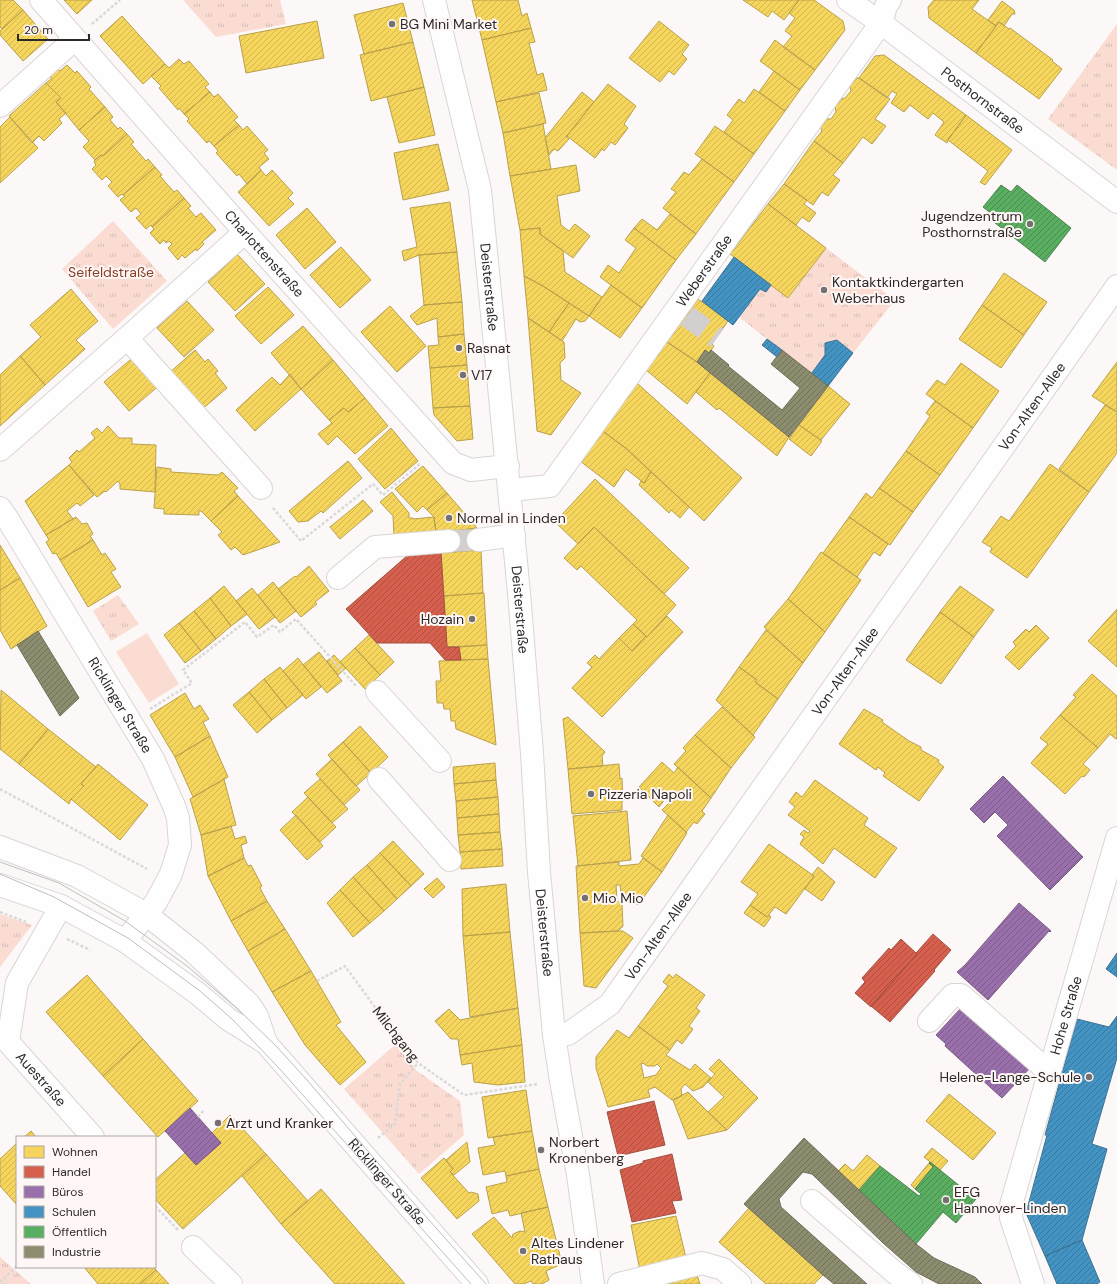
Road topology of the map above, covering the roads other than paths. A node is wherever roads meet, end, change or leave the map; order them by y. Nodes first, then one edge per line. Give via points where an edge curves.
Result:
1 (41, 0) edge
2 (434, 0) edge
3 (848, 0) edge
4 (890, 0) edge
5 (881, 23) junction
6 (75, 39) junction
7 (0, 106) edge
8 (1117, 202) edge
9 (245, 232) junction
10 (1117, 286) edge
11 (127, 338) junction
12 (0, 450) edge
13 (508, 466) junction
14 (261, 488) road end
15 (510, 490) junction
16 (0, 508) edge
17 (514, 535) junction
18 (478, 540) tunnel mouth
19 (449, 541) tunnel mouth
20 (338, 578) dead end
21 (377, 692) road end
22 (440, 761) dead end
23 (379, 779) dead end
24 (1117, 838) edge
25 (0, 847) edge
26 (450, 860) dead end
27 (0, 885) edge
28 (61, 906) junction
29 (146, 914) junction
30 (125, 941) junction
31 (929, 1021) dead end
32 (554, 1035) junction
33 (266, 1043) junction
34 (1049, 1072) junction
35 (92, 1136) edge
36 (812, 1201) dead end
37 (585, 1222) junction
38 (193, 1247) road end
39 (231, 1284) edge
40 (477, 1284) edge
41 (593, 1284) edge
42 (610, 1284) edge
43 (619, 1284) edge
44 (740, 1284) edge
45 (911, 1284) edge
46 (1033, 1284) edge

1 - 6 street, Charlottenstraße
2 - 13 street, Deisterstraße via 480,190
3 - 5 street, Posthornstraße
4 - 5 street, Weberstraße
5 - 8 street, Posthornstraße
5 - 15 street, Weberstraße via 682,312 550,486
6 - 7 street
6 - 9 street, Charlottenstraße
9 - 11 street
9 - 13 street, Charlottenstraße via 453,463 471,470
10 - 32 street, Von-Alten-Allee via 610,1004 568,1034
11 - 12 street
11 - 14 street
13 - 15 street, Deisterstraße
15 - 17 street, Deisterstraße
16 - 29 street, Ricklinger Straße via 153,759 174,806 178,818 180,845 168,880
17 - 18 street
17 - 32 street, Deisterstraße
19 - 20 street via 375,547
21 - 22 street
23 - 26 street
24 - 34 street, Hohe Straße
25 - 29 street via 78,876
27 - 28 street
28 - 30 street
28 - 35 street, Auestraße via 17,983 8,1042
29 - 30 street, Ricklinger Straße
29 - 33 street, Ricklinger Straße via 195,953 249,1004 257,1016
30 - 33 street, Ricklinger Straße via 228,1019
31 - 34 street via 953,995 961,995
32 - 37 street, Deisterstraße
33 - 40 street, Ricklinger Straße
34 - 46 street, Hohe Straße via 1011,1205 1011,1218
36 - 45 street
37 - 41 street, Deisterstraße
37 - 42 street, Deisterstraße
38 - 39 street
43 - 44 street via 702,1263 723,1269

